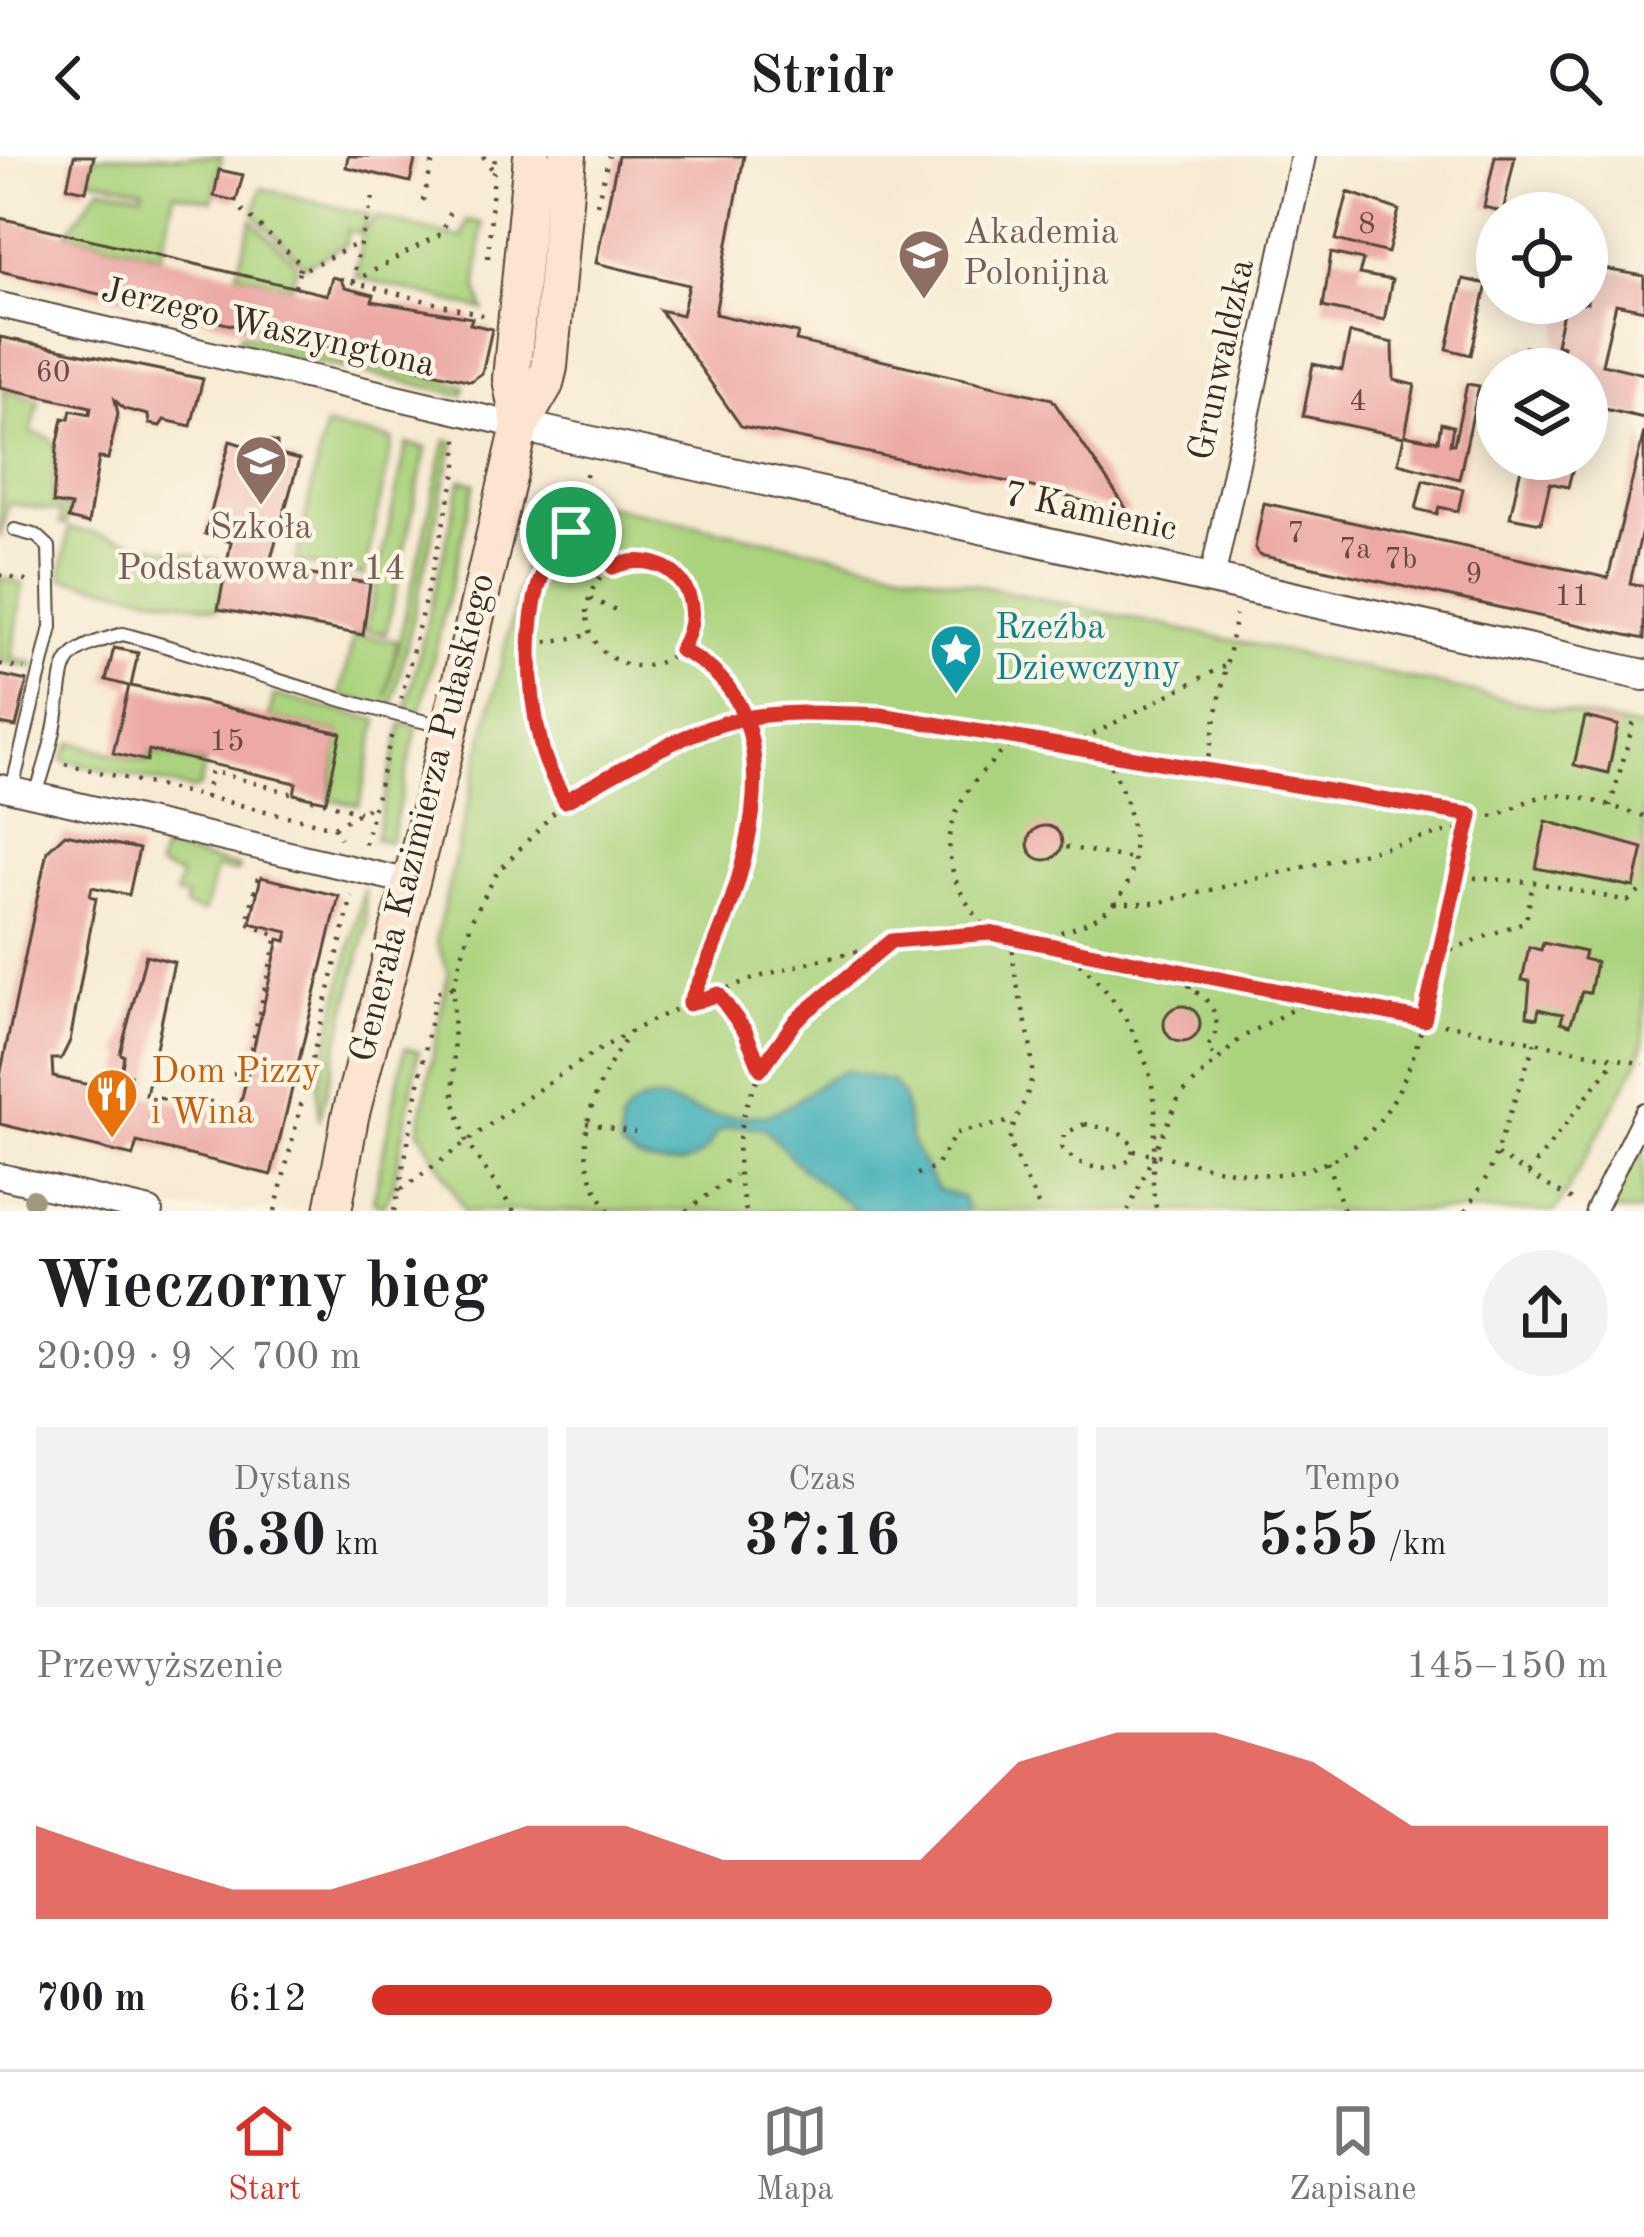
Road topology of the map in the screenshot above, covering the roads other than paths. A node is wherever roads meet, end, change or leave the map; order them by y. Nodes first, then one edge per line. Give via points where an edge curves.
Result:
1 (532, 156) edge
2 (568, 156) edge
3 (1303, 156) edge
4 (0, 305) edge
5 (520, 426) junction
6 (15, 530) dead end
7 (1212, 579) junction
8 (1644, 675) edge
9 (450, 727) junction
10 (16, 791) edge
11 (410, 882) junction
12 (1644, 1112) edge
13 (0, 1176) edge
14 (150, 1211) edge
15 (333, 1211) edge
16 (1595, 1211) edge

1 - 5 main road, Generała Kazimierza Pułaskiego via 512,379
2 - 5 main road, Generała Kazimierza Pułaskiego via 549,367
3 - 7 street, Grunwaldzka
4 - 5 street, Jerzego Waszyngtona
5 - 7 street, 7 Kamienic
5 - 9 main road, Generała Kazimierza Pułaskiego
6 - 10 lane via 44,540 51,589 51,627
7 - 8 street, 7 Kamienic
9 - 10 lane via 123,634 71,655 60,670 46,761
9 - 11 main road, Generała Kazimierza Pułaskiego
10 - 11 street via 361,861
11 - 15 main road, Generała Kazimierza Pułaskiego
12 - 16 street
13 - 14 street

